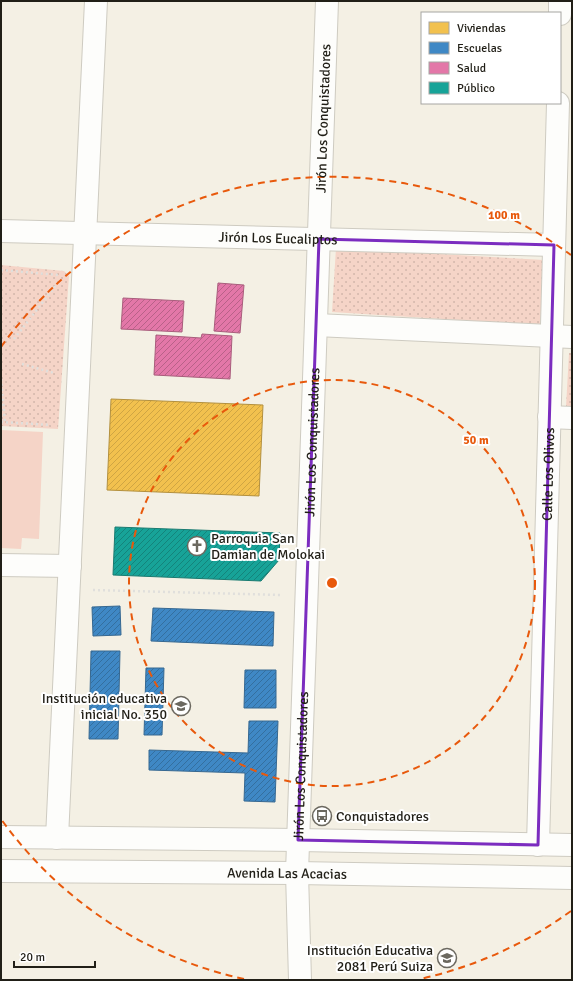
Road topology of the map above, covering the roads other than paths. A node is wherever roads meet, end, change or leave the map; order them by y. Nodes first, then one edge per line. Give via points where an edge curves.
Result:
1 (96, 1) edge
2 (327, 1) edge
3 (560, 1) edge
4 (560, 12) edge
5 (558, 104) edge
6 (1, 231) edge
7 (85, 233) junction
8 (319, 239) junction
9 (554, 245) junction
10 (316, 326) junction
11 (562, 337) edge
12 (549, 417) junction
13 (572, 418) edge
14 (1, 565) edge
15 (70, 566) junction
16 (1, 837) edge
17 (57, 838) junction
18 (298, 840) junction
19 (538, 845) junction
20 (572, 845) edge
21 (1, 870) edge
22 (297, 873) junction
23 (572, 878) edge
24 (300, 980) edge

1 - 7 street
2 - 8 street, Jirón Los Conquistadores
3 - 4 street
5 - 9 street, Calle Los Olivos
6 - 7 street, Jirón Los Eucaliptos
7 - 8 street, Jirón Los Eucaliptos
7 - 15 street
8 - 9 street, Jirón Los Eucaliptos
8 - 10 street, Jirón Los Conquistadores
9 - 11 street, Calle Los Olivos
10 - 11 street
10 - 18 street, Jirón Los Conquistadores
11 - 12 street, Calle Los Olivos
12 - 13 street
12 - 19 street, Calle Los Olivos
14 - 15 street
15 - 17 street
16 - 17 street
17 - 18 street
18 - 19 street
18 - 22 street, Jirón Los Conquistadores
19 - 20 street
21 - 22 street, Avenida Las Acacias
22 - 23 street, Avenida Las Acacias
22 - 24 street, Jirón Los Conquistadores

